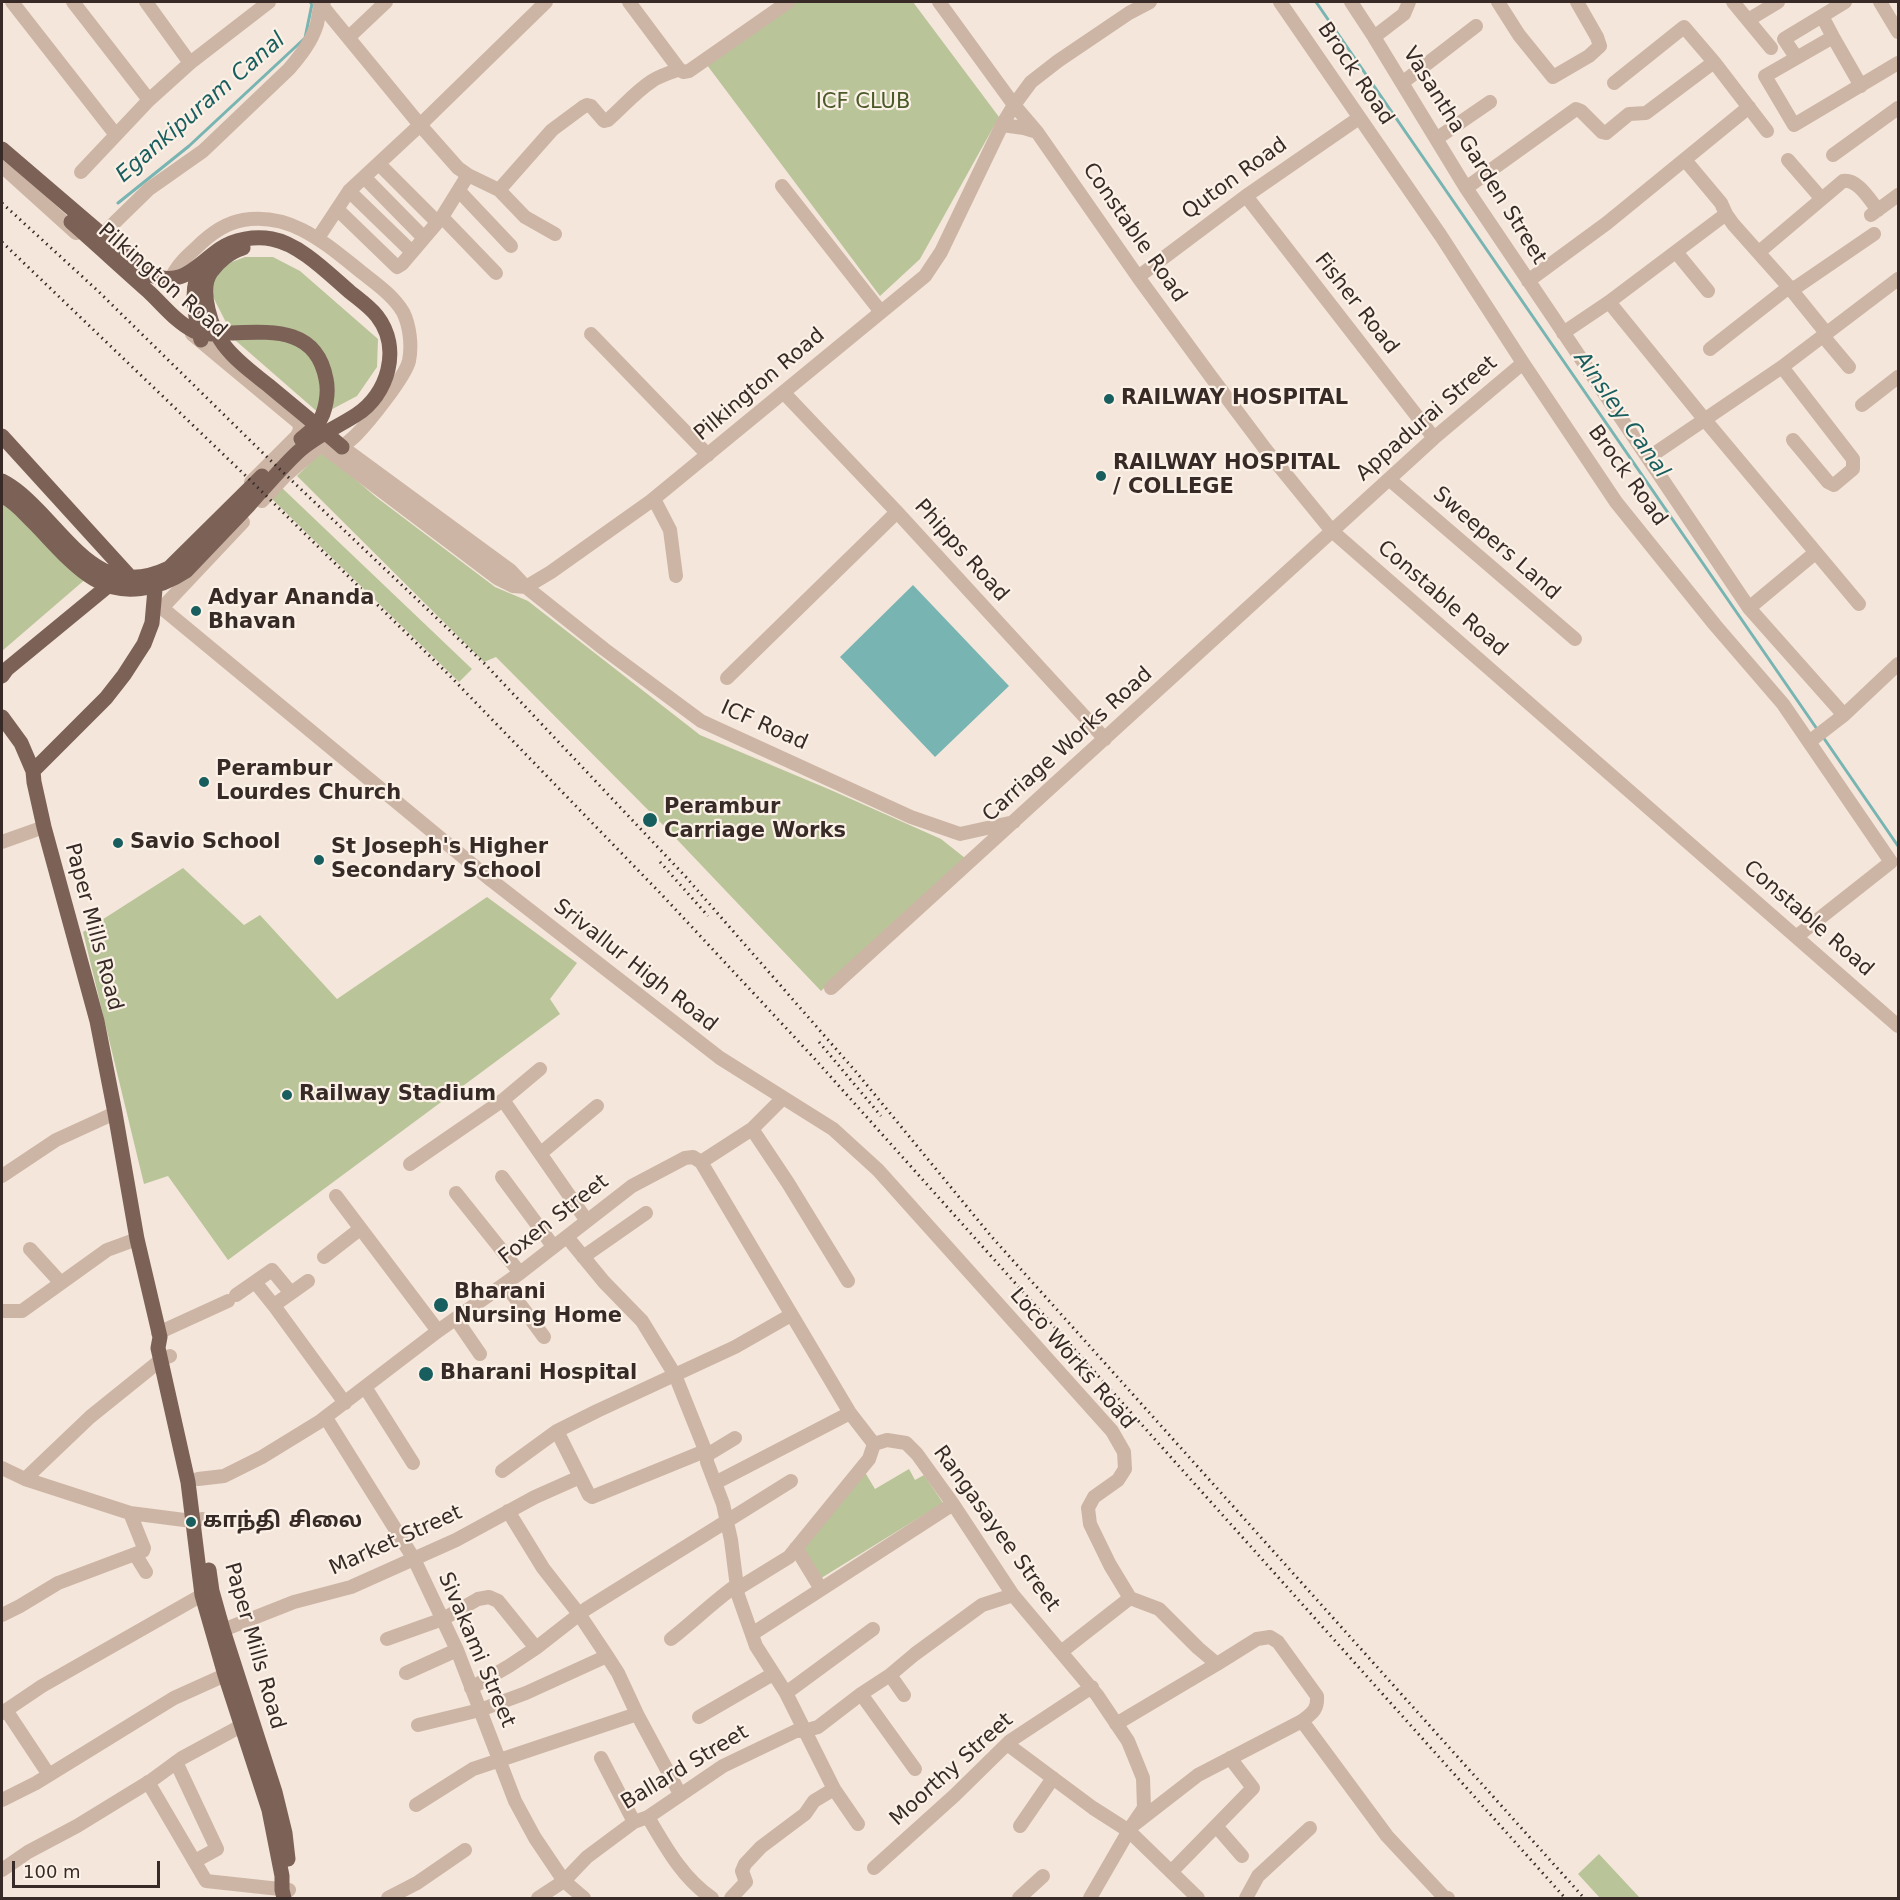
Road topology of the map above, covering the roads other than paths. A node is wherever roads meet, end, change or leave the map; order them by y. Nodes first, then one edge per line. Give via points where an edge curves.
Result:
1 (12, 2) edge
2 (73, 2) edge
3 (146, 2) edge
4 (269, 2) edge
5 (321, 2) edge
6 (386, 2) edge
7 (546, 2) edge
8 (629, 2) edge
9 (788, 2) edge
10 (939, 2) edge
11 (1150, 2) edge
12 (1280, 2) edge
13 (1351, 2) edge
14 (1409, 2) edge
15 (1498, 2) edge
16 (1577, 2) edge
17 (1733, 2) edge
18 (1778, 2) edge
19 (1845, 2) edge
20 (1884, 3) edge
21 (1822, 16) junction
22 (1748, 20) junction
23 (1476, 26) dead end
24 (1899, 32) edge
25 (349, 37) junction
26 (1374, 37) junction
27 (1833, 37) junction
28 (1771, 48) dead end
29 (1796, 57) junction
30 (1714, 62) junction
31 (190, 63) junction
32 (1899, 63) edge
33 (679, 69) junction
34 (1614, 83) dead end
35 (1402, 84) junction
36 (1861, 86) junction
37 (149, 100) junction
38 (1490, 102) dead end
39 (1014, 105) junction
40 (1749, 107) junction
41 (1899, 108) edge
42 (1359, 118) junction
43 (420, 125) junction
44 (1002, 125) junction
45 (1767, 131) dead end
46 (1037, 132) junction
47 (116, 135) junction
48 (1436, 139) junction
49 (2, 148) edge
50 (1833, 155) dead end
51 (2, 159) edge
52 (1685, 160) junction
53 (1788, 160) dead end
54 (379, 164) junction
55 (2, 166) edge
56 (81, 172) dead end
57 (468, 176) junction
58 (364, 177) junction
59 (782, 186) dead end
60 (500, 189) junction
61 (1466, 189) junction
62 (349, 191) junction
63 (459, 191) junction
64 (1899, 195) edge
65 (1246, 196) junction
66 (1821, 198) junction
67 (337, 209) junction
68 (1726, 214) junction
69 (440, 220) junction
70 (109, 228) dead end
71 (555, 234) dead end
72 (1874, 234) dead end
73 (318, 237) junction
74 (424, 238) junction
75 (511, 246) dead end
76 (412, 252) junction
77 (1676, 252) junction
78 (1759, 252) junction
79 (208, 264) junction
80 (496, 273) dead end
81 (1138, 277) junction
82 (171, 279) junction
83 (1899, 279) edge
84 (1528, 281) junction
85 (1789, 287) junction
86 (1708, 291) dead end
87 (151, 298) junction
88 (1609, 302) junction
89 (880, 312) junction
90 (1563, 333) junction
91 (591, 334) dead end
92 (1825, 335) junction
93 (201, 343) junction
94 (1710, 349) dead end
95 (1523, 363) junction
96 (1782, 367) junction
97 (1849, 367) dead end
98 (1899, 377) edge
99 (788, 390) junction
100 (1862, 405) dead end
101 (1705, 420) junction
102 (318, 422) junction
103 (2, 436) edge
104 (1434, 438) junction
105 (1793, 440) dead end
106 (321, 445) junction
107 (342, 447) junction
108 (2, 452) edge
109 (708, 455) junction
110 (1648, 458) junction
111 (1390, 480) junction
112 (2, 482) edge
113 (2, 496) edge
114 (654, 499) junction
115 (897, 512) junction
116 (1332, 531) junction
117 (1815, 553) junction
118 (155, 567) junction
119 (676, 576) dead end
120 (124, 578) junction
121 (526, 587) junction
122 (97, 596) junction
123 (1859, 604) dead end
124 (158, 605) junction
125 (1749, 608) junction
126 (1575, 639) dead end
127 (1899, 664) edge
128 (3, 672) edge
129 (727, 678) dead end
130 (1844, 715) junction
131 (2, 717) edge
132 (1109, 736) junction
133 (1809, 742) junction
134 (33, 771) junction
135 (1015, 821) junction
136 (44, 826) junction
137 (2, 842) edge
138 (1895, 860) edge
139 (1796, 937) junction
140 (831, 988) dead end
141 (1899, 1026) edge
142 (540, 1069) dead end
143 (783, 1098) junction
144 (503, 1100) junction
145 (597, 1106) dead end
146 (116, 1113) junction
147 (752, 1129) junction
148 (541, 1154) junction
149 (700, 1162) junction
150 (410, 1164) dead end
151 (2, 1176) edge
152 (502, 1177) dead end
153 (456, 1193) dead end
154 (336, 1196) dead end
155 (646, 1213) dead end
156 (587, 1221) junction
157 (360, 1229) junction
158 (567, 1237) junction
159 (137, 1239) junction
160 (553, 1246) junction
161 (30, 1249) dead end
162 (324, 1257) dead end
163 (583, 1257) junction
164 (520, 1273) junction
165 (308, 1281) dead end
166 (848, 1281) dead end
167 (255, 1282) junction
168 (61, 1283) junction
169 (505, 1284) junction
170 (291, 1293) junction
171 (275, 1307) junction
172 (2, 1311) edge
173 (791, 1315) junction
174 (456, 1318) junction
175 (438, 1330) junction
176 (159, 1335) junction
177 (544, 1337) dead end
178 (480, 1354) dead end
179 (166, 1358) junction
180 (675, 1376) junction
181 (365, 1387) junction
182 (345, 1403) junction
183 (850, 1413) junction
184 (326, 1418) junction
185 (557, 1431) junction
186 (735, 1438) dead end
187 (874, 1444) junction
188 (706, 1453) junction
189 (414, 1463) dead end
190 (2, 1468) edge
191 (502, 1471) dead end
192 (580, 1477) junction
193 (25, 1479) junction
194 (198, 1479) junction
195 (791, 1482) dead end
196 (715, 1483) junction
197 (953, 1504) junction
198 (508, 1511) junction
199 (130, 1513) junction
200 (197, 1520) junction
201 (727, 1520) junction
202 (796, 1548) junction
203 (135, 1554) junction
204 (414, 1559) junction
205 (146, 1572) dead end
206 (738, 1586) junction
207 (821, 1589) junction
208 (205, 1590) junction
209 (1013, 1595) junction
210 (1130, 1598) junction
211 (579, 1614) junction
212 (2, 1615) edge
213 (443, 1619) junction
214 (873, 1629) dead end
215 (223, 1630) junction
216 (753, 1634) junction
217 (387, 1639) dead end
218 (671, 1639) dead end
219 (536, 1648) junction
220 (457, 1650) junction
221 (1061, 1652) junction
222 (607, 1656) junction
223 (1217, 1664) junction
224 (406, 1673) dead end
225 (773, 1674) junction
226 (225, 1675) junction
227 (890, 1675) junction
228 (1092, 1687) junction
229 (471, 1688) junction
230 (786, 1694) junction
231 (861, 1694) junction
232 (904, 1695) dead end
233 (480, 1710) junction
234 (4, 1712) edge
235 (637, 1714) junction
236 (699, 1717) dead end
237 (1302, 1721) junction
238 (1116, 1724) junction
239 (418, 1725) dead end
240 (241, 1726) junction
241 (804, 1731) junction
242 (1007, 1744) junction
243 (601, 1758) dead end
244 (1230, 1758) junction
245 (499, 1759) junction
246 (176, 1762) junction
247 (915, 1769) dead end
248 (49, 1775) junction
249 (1053, 1778) junction
250 (148, 1782) junction
251 (834, 1789) junction
252 (680, 1794) junction
253 (2, 1800) edge
254 (416, 1805) dead end
255 (648, 1816) junction
256 (634, 1822) junction
257 (858, 1824) dead end
258 (1020, 1826) dead end
259 (1216, 1826) junction
260 (1310, 1828) dead end
261 (1130, 1829) junction
262 (465, 1850) dead end
263 (1242, 1856) dead end
264 (195, 1861) junction
265 (874, 1868) dead end
266 (2, 1870) edge
267 (1171, 1872) junction
268 (1043, 1876) dead end
269 (564, 1881) junction
270 (286, 1894) edge
271 (1445, 1898) edge
272 (388, 1899) edge
273 (538, 1899) edge
274 (584, 1899) edge
275 (712, 1899) edge
276 (731, 1899) edge
277 (1019, 1899) edge
278 (1090, 1899) edge
279 (1198, 1899) edge
280 (1246, 1899) edge

1 - 47 street
2 - 37 street
3 - 31 street
4 - 31 street
5 - 25 street
5 - 70 street via 317,24 290,69 203,151 149,189
6 - 25 street
7 - 43 street
8 - 33 street
9 - 33 street via 689,71
10 - 39 street, Constable Road
11 - 39 street, Pilkington Road via 1058,61 1031,82
12 - 42 street, Brock Road
13 - 26 street, Vasantha Garden Street
14 - 26 street via 1404,14
15 - 16 street via 1553,77 1600,46
17 - 22 street
18 - 22 street
19 - 21 street
20 - 24 street
21 - 27 street
21 - 29 street via 1784,39
22 - 28 street
23 - 35 street
25 - 43 street
26 - 35 street, Vasantha Garden Street
27 - 29 street
27 - 36 street
29 - 36 street via 1765,76 1794,125
30 - 34 street via 1684,27
30 - 40 street
30 - 61 street via 1646,113 1629,114 1606,133 1576,109
31 - 37 street
32 - 36 street
33 - 60 street via 655,78 608,120 604,121 591,106 583,107 552,130
35 - 48 street, Vasantha Garden Street
37 - 47 street
38 - 48 street
39 - 44 street, Pilkington Road
39 - 46 street, Constable Road
40 - 45 street
40 - 52 street
41 - 50 street
42 - 65 street, Quton Road
42 - 95 street, Brock Road
43 - 54 street
43 - 57 street
44 - 46 street
44 - 89 street, Pilkington Road via 941,252 925,276
46 - 81 street, Constable Road
47 - 56 street
48 - 61 street, Vasantha Garden Street
49 - 82 main road via 148,274
51 - 102 main road via 187,326 203,333 277,332 306,344 322,364 327,386
52 - 68 street
52 - 84 street
53 - 66 street
54 - 58 street
54 - 69 street
55 - 87 street, Pilkington Road
57 - 60 street
57 - 63 street
58 - 62 street
58 - 74 street
59 - 89 street
60 - 71 street via 525,217
61 - 84 street, Vasantha Garden Street
62 - 67 street
62 - 76 street
63 - 69 street
63 - 75 street
64 - 66 street via 1874,212 1853,182 1847,180
65 - 81 street, Quton Road
65 - 104 street, Fisher Road
66 - 78 street
67 - 73 street
67 - 76 street via 397,267
68 - 77 street
68 - 78 street
69 - 74 street
69 - 80 street
72 - 85 street via 1795,288
73 - 82 street via 273,221 237,222 207,237 175,269
73 - 107 street via 396,302 410,341 403,376
74 - 76 street
77 - 86 street
77 - 88 street
78 - 85 street
79 - 82 main road
79 - 93 main road via 198,274 194,296
79 - 102 main road via 221,262 239,249 277,248 299,260 369,321 381,349 374,385 354,406
79 - 107 main road via 205,292 225,347
79 - 113 main road via 221,248 242,240 272,239 299,250 368,307 384,327 390,348 387,375 370,405 310,441 186,571 156,586 130,589 96,581
81 - 116 street, Constable Road via 1266,450
82 - 87 main road
83 - 92 street
84 - 90 street, Vasantha Garden Street
85 - 92 street
85 - 94 street
87 - 93 street, Pilkington Road
88 - 90 street
88 - 101 street
89 - 99 street, Pilkington Road
90 - 110 street
91 - 109 street
92 - 96 street
92 - 97 street
93 - 118 street, Pilkington Road via 299,423 300,430 169,559
95 - 104 street, Appadurai Street
95 - 133 street, Brock Road via 1616,502 1783,704
96 - 101 street
96 - 105 street via 1852,459 1853,469 1834,485
98 - 100 street
99 - 109 street, Pilkington Road
99 - 115 street, Phipps Road
99 - 132 street, Phipps Road
101 - 110 street
101 - 117 street
102 - 112 main road via 169,568 136,578 113,575 85,559 23,495
103 - 120 main road
104 - 111 street, Appadurai Street
106 - 107 street
106 - 121 street via 497,578
106 - 124 street via 285,476
107 - 121 street, ICF Road via 511,571
108 - 122 main road via 87,544 97,565
109 - 114 street, Pilkington Road
110 - 125 street
111 - 116 street, Appadurai Street
111 - 126 street, Sweepers Land
114 - 119 street via 670,530
114 - 121 street, Pilkington Road
115 - 129 street
115 - 132 street, Phipps Road
116 - 132 street, Carriage Works Road
116 - 139 street, Constable Road
117 - 123 street
117 - 125 street
118 - 120 street
118 - 124 main road
120 - 122 main road
120 - 124 main road
121 - 135 street, ICF Road via 701,721 753,746 911,817 960,834
122 - 128 main road
124 - 134 main road via 144,644 124,675
124 - 143 street, Srivallur High Road via 490,880 720,1058
125 - 130 street
127 - 130 street
130 - 133 street
131 - 134 main road, Paper Mills Road via 21,743
132 - 135 street, Carriage Works Road
133 - 138 street, Brock Road
134 - 136 main road, Paper Mills Road
135 - 140 street, Carriage Works Road
136 - 137 street
136 - 146 main road, Paper Mills Road via 97,1022
138 - 139 street, Brock Road
139 - 141 street, Constable Road
142 - 144 street
143 - 147 street, Foxen Street
143 - 210 street, Loco Works Road via 833,1129 878,1170 1112,1431 1124,1452 1125,1469 1118,1480 1094,1497 1088,1508 1090,1524
144 - 148 street
144 - 150 street
145 - 148 street
146 - 151 street via 56,1140
146 - 159 main road, Paper Mills Road
147 - 149 street, Foxen Street
147 - 166 street
148 - 156 street
149 - 156 street, Foxen Street via 693,1157 685,1158 632,1186
149 - 173 street
152 - 160 street
153 - 164 street
154 - 157 street
155 - 163 street
156 - 158 street, Foxen Street
157 - 162 street
157 - 175 street
158 - 160 street, Foxen Street
158 - 163 street
159 - 168 street via 107,1250
159 - 176 main road, Paper Mills Road
160 - 164 street, Foxen Street
161 - 168 street
163 - 180 street via 642,1321
164 - 169 street, Foxen Street
165 - 170 street
167 - 170 street via 272,1270
167 - 171 street
167 - 176 street
168 - 172 street via 22,1311
169 - 174 street, Foxen Street
169 - 177 street
170 - 171 street
171 - 182 street
173 - 180 street
173 - 183 street
174 - 175 street, Foxen Street
174 - 178 street
175 - 181 street, Foxen Street
176 - 179 main road, Paper Mills Road via 167,1346
179 - 193 street via 90,1417
179 - 194 main road, Paper Mills Road
179 - 200 main road, Paper Mills Road
180 - 185 street
180 - 188 street
181 - 182 street, Foxen Street
181 - 189 street
182 - 184 street, Foxen Street
183 - 187 street
183 - 196 street
184 - 194 street, Foxen Street via 224,1476
184 - 204 street, Sivakami Street
185 - 191 street
185 - 192 street
186 - 188 street
187 - 197 street, Rangasayee Street via 887,1440 906,1443
187 - 202 street via 869,1459
188 - 192 street via 594,1497
188 - 196 street
190 - 193 street
192 - 198 street, Market Street
193 - 199 street
194 - 200 main road, Paper Mills Road
195 - 201 street
196 - 201 street
197 - 207 street
197 - 209 street, Rangasayee Street
198 - 204 street, Market Street
198 - 211 street via 543,1568
199 - 200 street
199 - 203 street via 144,1548
200 - 208 main road, Paper Mills Road
201 - 206 street
201 - 211 street
202 - 206 street via 789,1557
202 - 207 street
203 - 205 street
203 - 212 street via 58,1583
204 - 213 street, Sivakami Street
204 - 215 street, Market Street via 351,1587 294,1602
206 - 216 street
206 - 218 street via 714,1600
207 - 216 street
208 - 215 main road, Paper Mills Road
208 - 226 main road
208 - 234 street
209 - 221 street, Rangasayee Street
209 - 227 street, Ballard Street via 982,1605
210 - 221 street
210 - 223 street via 1159,1609
211 - 219 street
211 - 222 street
213 - 217 street
213 - 219 street via 489,1597 498,1601
213 - 220 street, Sivakami Street
214 - 230 street
215 - 270 main road, Paper Mills Road via 285,1833 290,1875
216 - 225 street
219 - 229 street
220 - 224 street
220 - 229 street, Sivakami Street
221 - 228 street, Rangasayee Street
222 - 233 street
222 - 235 street
223 - 237 street via 1257,1639 1270,1637 1278,1642 1317,1696 1318,1704
223 - 238 street
225 - 230 street
225 - 236 street
226 - 240 main road
226 - 248 street via 174,1698
227 - 231 street, Ballard Street
227 - 232 street
228 - 238 street, Rangasayee Street
228 - 242 street, Moorthy Street
229 - 233 street, Sivakami Street
230 - 241 street
231 - 241 street, Ballard Street via 818,1726
231 - 247 street
233 - 239 street
233 - 245 street, Sivakami Street
234 - 248 street
235 - 245 street
235 - 252 street
237 - 244 street
237 - 271 street via 1387,1836
238 - 261 street, Rangasayee Street via 1143,1779 1144,1808
240 - 246 street
240 - 270 main road via 270,1810
241 - 251 street
241 - 252 street, Ballard Street via 796,1731 723,1766
242 - 249 street
242 - 265 street, Moorthy Street
243 - 256 street
244 - 259 street via 1253,1788
244 - 261 street via 1198,1775
245 - 254 street via 473,1769
245 - 269 street, Sivakami Street via 515,1801
246 - 250 street
246 - 264 street via 217,1849
248 - 253 street
249 - 258 street
249 - 261 street via 1092,1808
250 - 264 street
250 - 266 street
251 - 257 street
251 - 276 street via 814,1801 805,1814 745,1864 742,1871 746,1882
252 - 255 street, Ballard Street
255 - 256 street, Ballard Street
255 - 275 street via 671,1856
256 - 269 street, Ballard Street via 587,1857
259 - 263 street
259 - 267 street
260 - 280 street via 1258,1876
261 - 267 street
261 - 278 street, Rangasayee Street
262 - 272 street
264 - 270 street via 206,1881
267 - 279 street
268 - 277 street
269 - 273 street, Ballard Street
269 - 274 street, Sivakami Street

